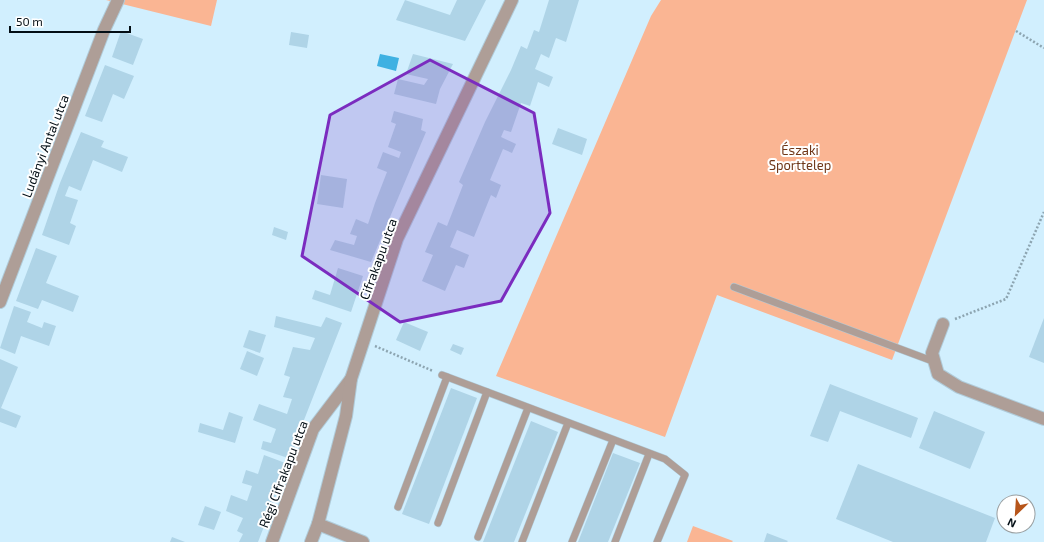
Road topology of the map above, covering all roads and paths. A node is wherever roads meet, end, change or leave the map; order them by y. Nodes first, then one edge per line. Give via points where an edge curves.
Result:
1 (118, 0) edge
2 (512, 0) edge
3 (1016, 31) dead end
4 (1044, 48) edge
5 (1044, 212) edge
6 (734, 287) dead end
7 (0, 302) edge
8 (944, 324) joint
9 (364, 341) junction
10 (934, 362) junction
11 (444, 376) junction
12 (351, 379) junction
13 (487, 392) junction
14 (528, 408) junction
15 (1044, 419) edge
16 (568, 423) junction
17 (612, 440) junction
18 (649, 454) junction
19 (398, 507) dead end
20 (438, 523) dead end
21 (318, 524) junction
22 (478, 537) dead end
23 (272, 542) edge
24 (311, 542) edge
25 (364, 542) edge
26 (522, 542) edge
27 (572, 542) edge
28 (615, 542) edge
29 (658, 542) edge

1 - 7 street, Ludányi Antal utca via 104,30
2 - 9 street, Cifrakapu utca via 398,239
3 - 4 path
5 - 8 path via 1006,298
6 - 10 lane
8 - 10 street via 932,353
9 - 11 path
9 - 12 street, Cifrakapu utca
10 - 15 street via 938,374 959,387
11 - 13 lane
11 - 19 lane
12 - 21 street, Cifrakapu utca via 346,416
12 - 23 street, Régi Cifrakapu utca via 313,429
13 - 14 lane
13 - 20 lane
14 - 16 lane
14 - 22 lane
16 - 17 lane
16 - 26 lane
17 - 18 lane
17 - 27 lane
18 - 28 lane
18 - 29 lane via 665,459 685,475
21 - 24 street, Cifrakapu utca
21 - 25 street

